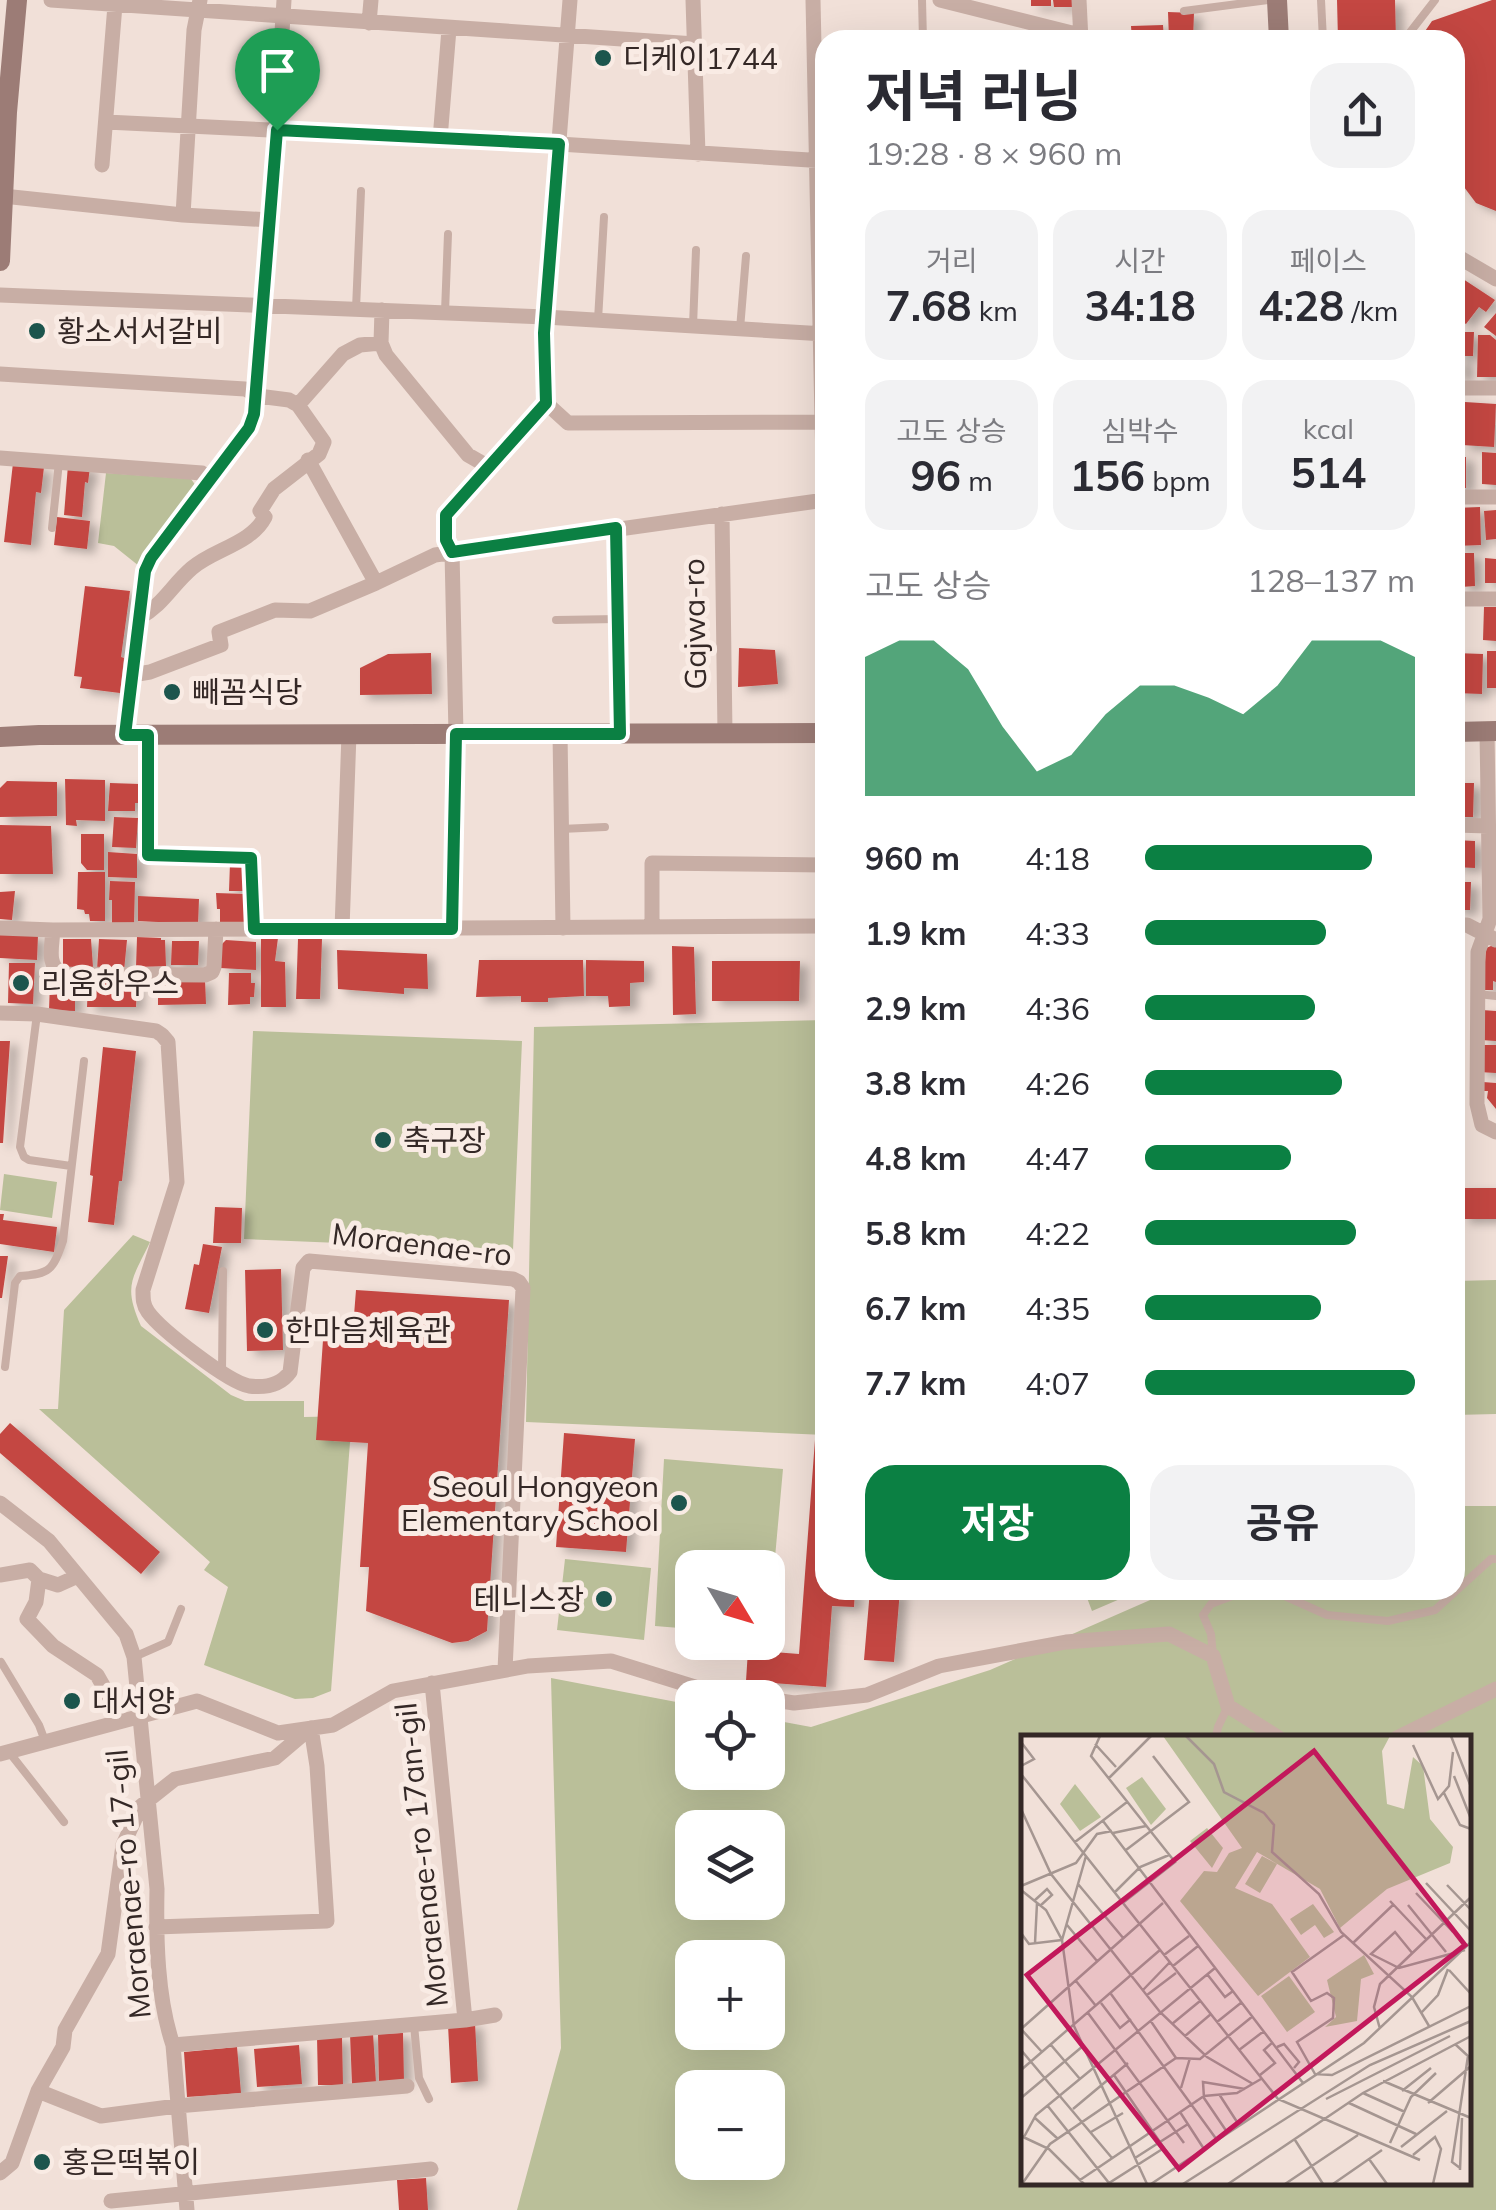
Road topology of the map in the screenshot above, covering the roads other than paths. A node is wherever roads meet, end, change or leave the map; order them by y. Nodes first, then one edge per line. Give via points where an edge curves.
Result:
1 (17, 0) edge
2 (51, 0) edge
3 (284, 0) edge
4 (371, 0) edge
5 (570, 0) edge
6 (694, 0) edge
7 (812, 0) edge
8 (922, 0) edge
9 (1079, 0) edge
10 (1268, 0) edge
11 (1276, 0) edge
12 (1321, 0) edge
13 (1435, 0) edge
14 (945, 1) edge
15 (157, 4) edge
16 (115, 5) junction
17 (199, 6) edge
18 (993, 7) edge
19 (1184, 11) dead end
20 (282, 17) junction
21 (369, 23) junction
22 (449, 29) junction
23 (924, 30) edge
24 (1060, 30) edge
25 (1082, 30) edge
26 (1278, 30) edge
27 (1322, 30) edge
28 (1412, 30) edge
29 (568, 37) junction
30 (695, 44) junction
31 (815, 60) edge
32 (106, 122) junction
33 (188, 126) junction
34 (277, 130) junction
35 (440, 138) junction
36 (559, 144) junction
37 (698, 154) junction
38 (815, 161) edge
39 (102, 165) dead end
40 (361, 191) dead end
41 (4, 196) junction
42 (184, 214) junction
43 (604, 218) dead end
44 (271, 220) junction
45 (448, 234) dead end
46 (696, 250) dead end
47 (746, 256) dead end
48 (1465, 260) edge
49 (0, 261) edge
50 (1496, 279) edge
51 (0, 294) edge
52 (265, 305) junction
53 (356, 309) junction
54 (382, 310) junction
55 (445, 312) junction
56 (545, 316) junction
57 (598, 320) junction
58 (693, 326) junction
59 (740, 328) junction
60 (815, 333) edge
61 (381, 343) junction
62 (0, 374) edge
63 (1465, 388) edge
64 (1496, 388) edge
65 (258, 396) junction
66 (546, 403) junction
67 (298, 405) junction
68 (815, 422) edge
69 (0, 458) edge
70 (308, 460) junction
71 (59, 462) junction
72 (490, 466) junction
73 (210, 478) junction
74 (1465, 497) edge
75 (1496, 497) edge
76 (815, 501) edge
77 (722, 514) junction
78 (52, 528) dead end
79 (616, 528) junction
80 (452, 552) junction
81 (376, 583) junction
82 (1465, 599) edge
83 (1496, 599) edge
84 (139, 618) junction
85 (618, 619) junction
86 (556, 620) dead end
87 (132, 675) junction
88 (1465, 732) edge
89 (1492, 732) edge
90 (725, 733) junction
91 (815, 733) edge
92 (349, 734) junction
93 (456, 734) junction
94 (560, 734) junction
95 (620, 734) junction
96 (125, 735) junction
97 (148, 735) junction
98 (0, 737) edge
99 (1465, 825) edge
100 (1488, 826) junction
101 (605, 827) dead end
102 (561, 829) junction
103 (815, 865) edge
104 (815, 926) edge
105 (1465, 926) edge
106 (652, 927) junction
107 (0, 928) edge
108 (563, 928) junction
109 (254, 929) junction
110 (342, 929) junction
111 (452, 929) junction
112 (53, 930) junction
113 (216, 930) junction
114 (1490, 937) edge
115 (1478, 994) junction
116 (1496, 996) edge
117 (0, 1013) edge
118 (37, 1014) junction
119 (84, 1061) dead end
120 (1496, 1132) edge
121 (71, 1166) junction
122 (223, 1271) dead end
123 (5, 1367) dead end
124 (222, 1372) junction
125 (0, 1503) edge
126 (1496, 1559) edge
127 (0, 1575) edge
128 (78, 1576) junction
129 (39, 1579) junction
130 (1465, 1583) edge
131 (1222, 1600) edge
132 (1293, 1600) edge
133 (1446, 1600) edge
134 (181, 1609) dead end
135 (1213, 1656) junction
136 (134, 1657) junction
137 (2, 1662) edge
138 (505, 1670) junction
139 (675, 1681) edge
140 (432, 1684) junction
141 (1496, 1689) edge
142 (785, 1701) edge
143 (1228, 1706) junction
144 (141, 1715) junction
145 (117, 1722) junction
146 (312, 1728) junction
147 (1217, 1735) edge
148 (1274, 1735) edge
149 (1403, 1735) edge
150 (46, 1742) junction
151 (5, 1753) edge
152 (149, 1800) junction
153 (64, 1822) dead end
154 (156, 1928) junction
155 (495, 2015) dead end
156 (465, 2020) junction
157 (414, 2024) junction
158 (173, 2046) junction
159 (407, 2086) dead end
160 (38, 2090) junction
161 (429, 2100) dead end
162 (177, 2106) junction
163 (431, 2169) dead end
164 (0, 2172) edge
165 (111, 2202) dead end
166 (187, 2202) edge

1 - 41 main road
2 - 16 street
3 - 20 street
4 - 21 street
5 - 29 street
6 - 30 street
7 - 31 street
8 - 23 lane
9 - 25 street
10 - 19 lane
11 - 26 main road
12 - 27 lane
13 - 28 lane
14 - 18 street
15 - 16 street
15 - 17 street
16 - 32 street
17 - 20 street
17 - 33 street
18 - 24 street
20 - 21 street
20 - 34 street
21 - 22 street
22 - 29 street
22 - 35 street
29 - 30 street
29 - 36 street
30 - 37 street
32 - 33 street
32 - 39 street
33 - 34 street
33 - 42 street
34 - 35 street
34 - 44 street
35 - 36 street
36 - 37 street
36 - 56 street
37 - 38 street
40 - 53 lane
41 - 42 street
41 - 49 main road
42 - 44 street
43 - 57 lane
44 - 52 street
45 - 55 lane
46 - 58 lane
47 - 59 lane
48 - 50 street
51 - 52 street
52 - 53 street
52 - 65 street
53 - 54 street
54 - 55 street
54 - 61 street
55 - 56 street
56 - 57 street
56 - 66 street
57 - 58 street
58 - 59 street
59 - 60 street
61 - 67 street via 343,354
61 - 72 street via 468,454
62 - 65 street via 245,388
63 - 64 street
65 - 67 street
65 - 73 street via 249,428
66 - 68 street via 568,423
66 - 72 street
67 - 70 street via 324,442
69 - 71 street
70 - 81 street
70 - 84 street via 274,490 260,511 262,524 194,566
71 - 73 street
71 - 78 lane
72 - 80 street via 446,515
73 - 84 street via 146,566
74 - 75 street
76 - 77 street
77 - 79 street
77 - 90 street, Gajwa-ro
79 - 80 street
79 - 85 street
80 - 81 street
80 - 93 street
81 - 87 street via 310,611 275,610 219,632 220,645
82 - 83 street
84 - 87 street
85 - 86 lane
85 - 95 street
87 - 96 street
88 - 89 main road
89 - 100 street
90 - 91 main road, Gajwa-ro
90 - 95 main road, Gajwa-ro
92 - 93 main road, Gajwa-ro
92 - 97 main road, Gajwa-ro
92 - 110 street
93 - 94 main road, Gajwa-ro
93 - 111 street
94 - 95 main road, Gajwa-ro
94 - 102 street
96 - 97 main road, Gajwa-ro
96 - 98 main road, Gajwa-ro
97 - 109 street via 148,855 251,858
99 - 100 street
100 - 114 street
101 - 102 lane
102 - 108 street
103 - 106 street via 652,863
104 - 106 street
105 - 114 street
106 - 108 street
107 - 112 street
108 - 111 street
109 - 110 street
109 - 113 street
110 - 111 street
112 - 113 street
112 - 113 street via 52,965 63,974 206,976 214,968
114 - 115 street via 1478,952
115 - 116 lane
115 - 120 street via 1478,1111 1483,1127
117 - 118 street, Moraenae-ro
118 - 121 lane via 21,1152 29,1160
118 - 124 street, Moraenae-ro via 156,1032 168,1042 177,1182 143,1300 152,1318
119 - 121 lane
121 - 123 lane via 55,1261 40,1276 20,1276 15,1283
122 - 124 lane
124 - 138 street, Moraenae-ro via 253,1386 288,1377 309,1261 519,1282
125 - 128 street, Moraenae-ro 17-gil via 49,1542
126 - 130 lane
127 - 129 street via 30,1570
128 - 129 street via 58,1585
128 - 136 street, Moraenae-ro 17-gil via 126,1634
129 - 145 street via 28,1619 97,1675
131 - 135 lane via 1204,1614
132 - 133 lane via 1327,1615 1388,1621 1435,1610
134 - 136 lane via 168,1642
135 - 142 street via 1170,1634 1066,1642 939,1666 867,1695
135 - 143 street
136 - 144 street, Moraenae-ro 17-gil
137 - 150 lane
138 - 139 street via 612,1661
138 - 140 street
140 - 146 street via 393,1691 333,1725
140 - 156 street, Moraenae-ro 17an-gil
141 - 149 street
143 - 147 lane
143 - 148 street
144 - 145 street
144 - 146 street via 197,1702 278,1733
144 - 152 street, Moraenae-ro 17-gil
145 - 150 street
146 - 152 street via 275,1758 175,1779
146 - 154 street via 326,1921
150 - 151 street
151 - 153 lane
152 - 154 street, Moraenae-ro 17-gil
152 - 160 street via 123,1845 108,1954
154 - 158 street, Moraenae-ro 17-gil
155 - 156 street, Moraenae-ro 17an-gil
156 - 157 street, Moraenae-ro 17an-gil
157 - 158 street, Moraenae-ro 17an-gil
157 - 161 lane via 418,2078
158 - 162 street, Moraenae-ro 17-gil
159 - 162 street
160 - 162 street via 101,2116
160 - 164 street via 12,2164
162 - 166 street, Moraenae-ro 17-gil
163 - 166 street
165 - 166 street

